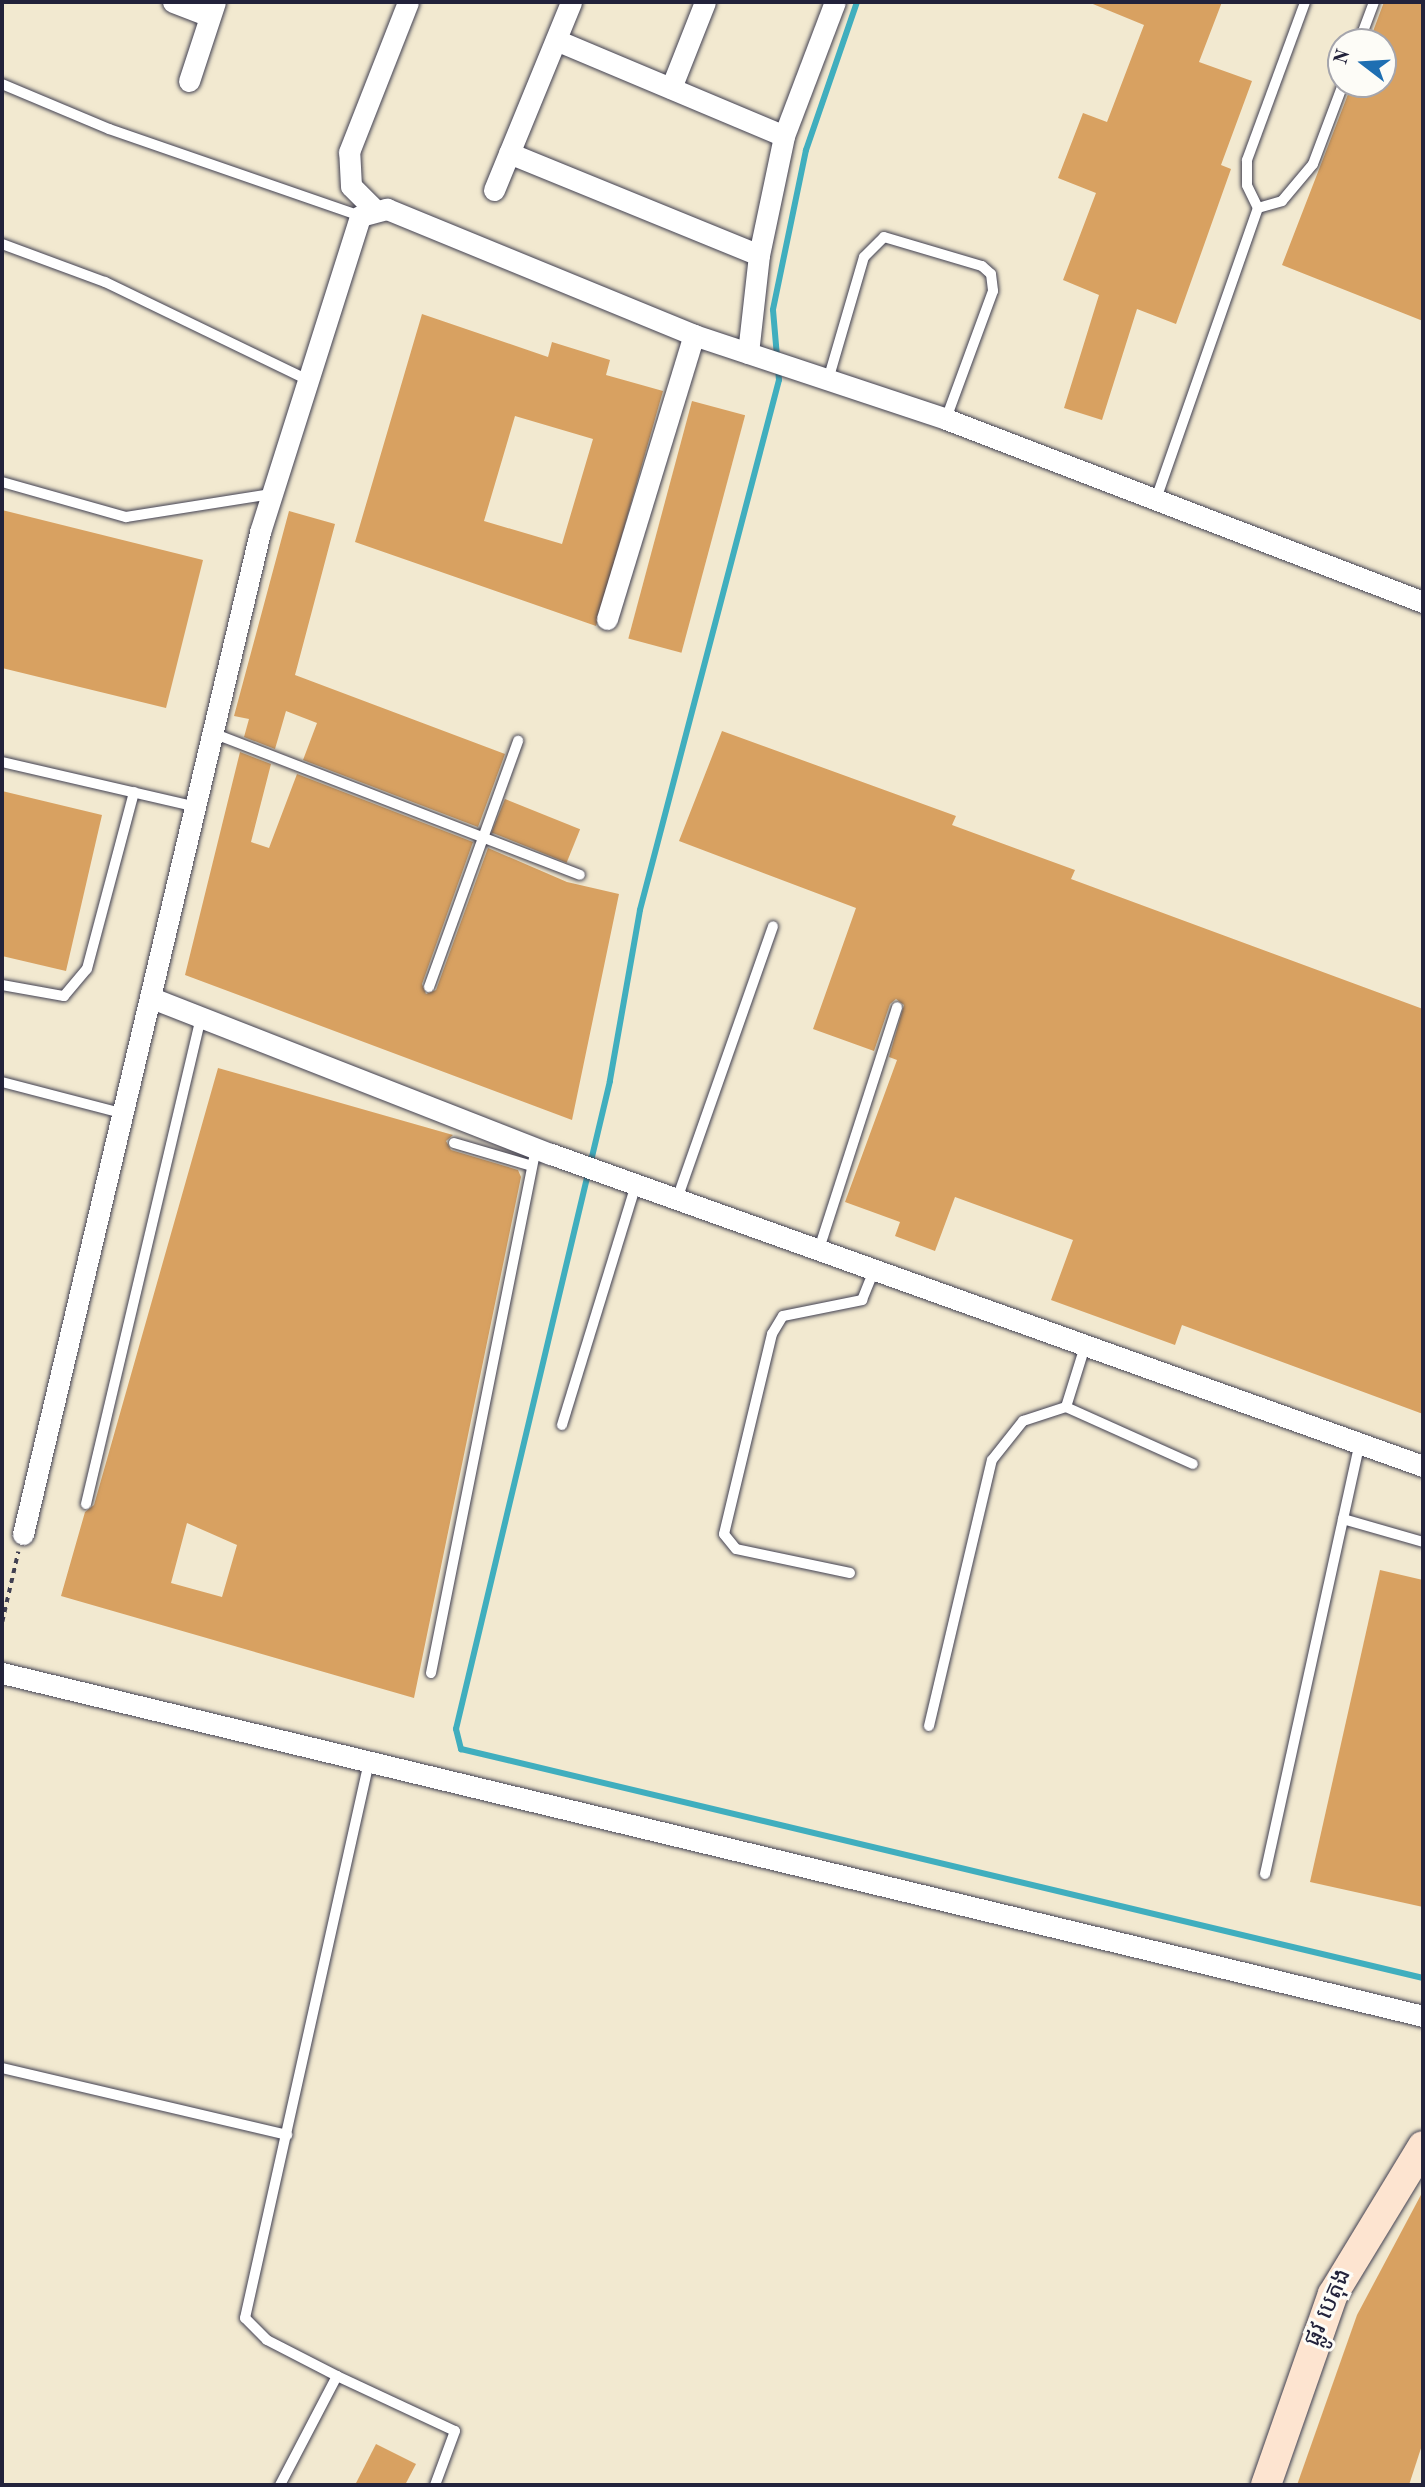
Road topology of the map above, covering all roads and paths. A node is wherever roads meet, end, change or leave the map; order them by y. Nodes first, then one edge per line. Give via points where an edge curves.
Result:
1 (173, 2) edge
2 (408, 2) edge
3 (571, 2) edge
4 (705, 2) edge
5 (835, 2) edge
6 (1305, 2) edge
7 (1374, 2) edge
8 (212, 9) edge
9 (1364, 28) edge
10 (556, 40) junction
11 (189, 81) dead end
12 (2, 84) edge
13 (671, 88) junction
14 (1338, 98) edge
15 (784, 136) junction
16 (509, 153) junction
17 (494, 190) dead end
18 (1258, 208) junction
19 (367, 213) junction
20 (2, 244) edge
21 (759, 255) junction
22 (694, 335) junction
23 (753, 355) junction
24 (304, 378) junction
25 (828, 380) junction
26 (946, 419) junction
27 (2, 482) edge
28 (271, 494) junction
29 (1156, 499) junction
30 (1423, 602) edge
31 (607, 619) dead end
32 (215, 733) junction
33 (518, 741) dead end
34 (2, 762) edge
35 (134, 792) junction
36 (197, 807) junction
37 (482, 837) junction
38 (580, 876) dead end
39 (773, 926) dead end
40 (2, 985) edge
41 (429, 987) dead end
42 (152, 998) junction
43 (897, 1007) dead end
44 (201, 1017) junction
45 (2, 1082) edge
46 (125, 1114) junction
47 (454, 1143) dead end
48 (540, 1156) junction
49 (630, 1182) junction
50 (677, 1199) junction
51 (819, 1249) junction
52 (875, 1268) junction
53 (1086, 1343) junction
54 (1066, 1407) junction
55 (562, 1424) dead end
56 (1360, 1443) junction
57 (1193, 1464) dead end
58 (1423, 1466) edge
59 (86, 1504) dead end
60 (1343, 1519) junction
61 (23, 1534) joint
62 (1423, 1542) edge
63 (850, 1573) dead end
64 (2, 1622) edge
65 (2, 1673) edge
66 (431, 1674) dead end
67 (929, 1726) dead end
68 (369, 1762) junction
69 (1265, 1874) dead end
70 (1423, 2015) edge
71 (2, 2068) edge
72 (287, 2135) junction
73 (1423, 2146) edge
74 (337, 2376) junction
75 (280, 2485) edge
76 (435, 2485) edge
77 (1266, 2485) edge

1 - 8 street
2 - 19 street via 349,152 351,186
3 - 10 street
4 - 13 street
5 - 15 street
6 - 18 lane via 1247,160 1247,185
7 - 9 lane
8 - 11 street
10 - 13 street
10 - 16 street
12 - 19 lane via 109,129
13 - 15 street
14 - 18 lane via 1309,171 1282,201
15 - 21 street
16 - 17 street
16 - 21 street
18 - 29 lane
19 - 22 street via 506,255
19 - 24 street
20 - 24 lane via 105,282
21 - 23 street
22 - 23 street
22 - 31 street
23 - 25 street
24 - 28 street
25 - 26 street
25 - 26 lane via 864,257 884,237 982,266 992,274 993,290
26 - 29 street
27 - 28 lane via 126,517
28 - 32 street
29 - 30 street
32 - 36 street
32 - 37 lane
33 - 37 lane
34 - 35 lane
35 - 36 lane
35 - 40 lane via 88,969 64,996
36 - 42 street
37 - 38 lane
37 - 41 lane
39 - 50 lane
42 - 44 street
42 - 46 street
43 - 51 lane
44 - 48 street
44 - 59 lane
45 - 46 lane
46 - 61 street
47 - 48 lane
48 - 49 street
48 - 66 lane
49 - 50 street
49 - 55 lane
50 - 51 street
51 - 52 street
52 - 53 street
52 - 63 lane via 862,1300 783,1315 772,1334 724,1534 736,1549
53 - 54 lane
53 - 56 street
54 - 57 lane
54 - 67 lane via 1023,1421 992,1460
56 - 58 street
56 - 60 lane
60 - 62 lane
60 - 69 lane
61 - 64 path
65 - 68 street
68 - 70 street
68 - 72 lane
71 - 72 lane
72 - 74 lane via 245,2318 267,2340
73 - 77 street, ផ្លូវ បេតុង via 1333,2294
74 - 75 lane
74 - 76 lane via 455,2431

